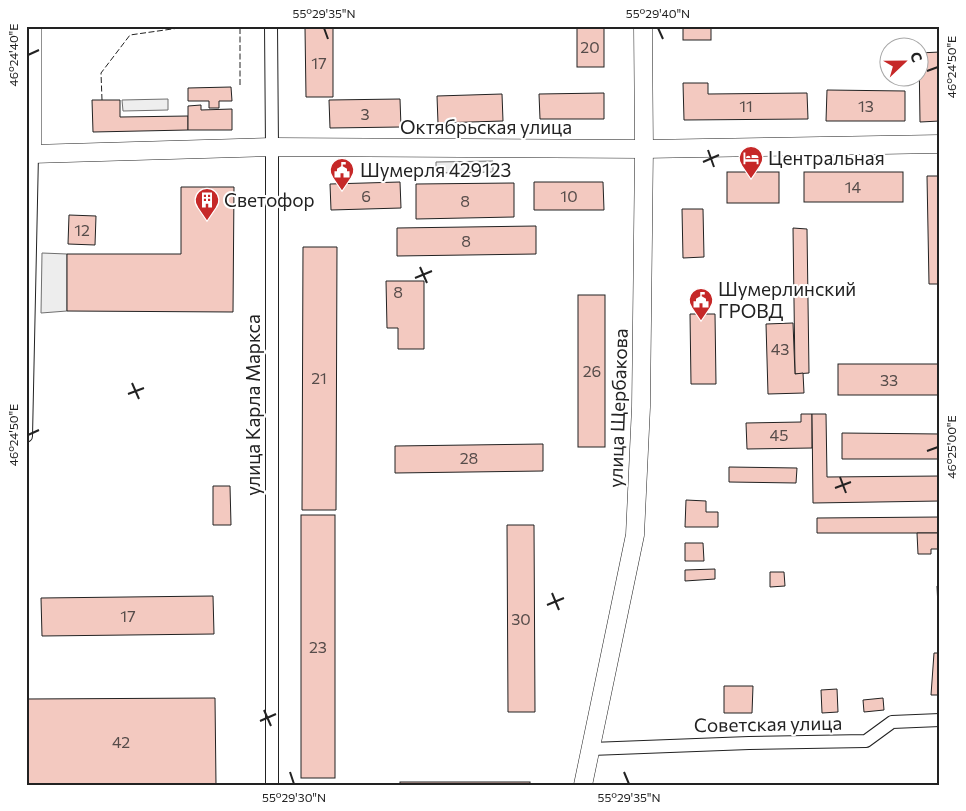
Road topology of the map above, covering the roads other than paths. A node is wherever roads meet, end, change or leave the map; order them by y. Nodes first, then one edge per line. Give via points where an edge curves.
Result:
1 (32, 26) edge
2 (271, 26) edge
3 (643, 26) edge
4 (940, 144) edge
5 (272, 148) junction
6 (644, 149) junction
7 (32, 154) junction
8 (26, 436) edge
9 (940, 720) edge
10 (591, 748) junction
11 (272, 785) edge
12 (583, 785) edge

1 - 7 main road
2 - 5 street, улица Карла Маркса
3 - 6 main road, улица Щербакова
4 - 6 main road, Октябрьская улица
5 - 6 main road, Октябрьская улица
5 - 7 main road, Октябрьская улица
5 - 11 street, улица Карла Маркса
6 - 10 main road, улица Щербакова via 642,407 635,535
7 - 8 street
9 - 10 street, Советская улица via 892,722 866,741
10 - 12 main road, улица Щербакова

